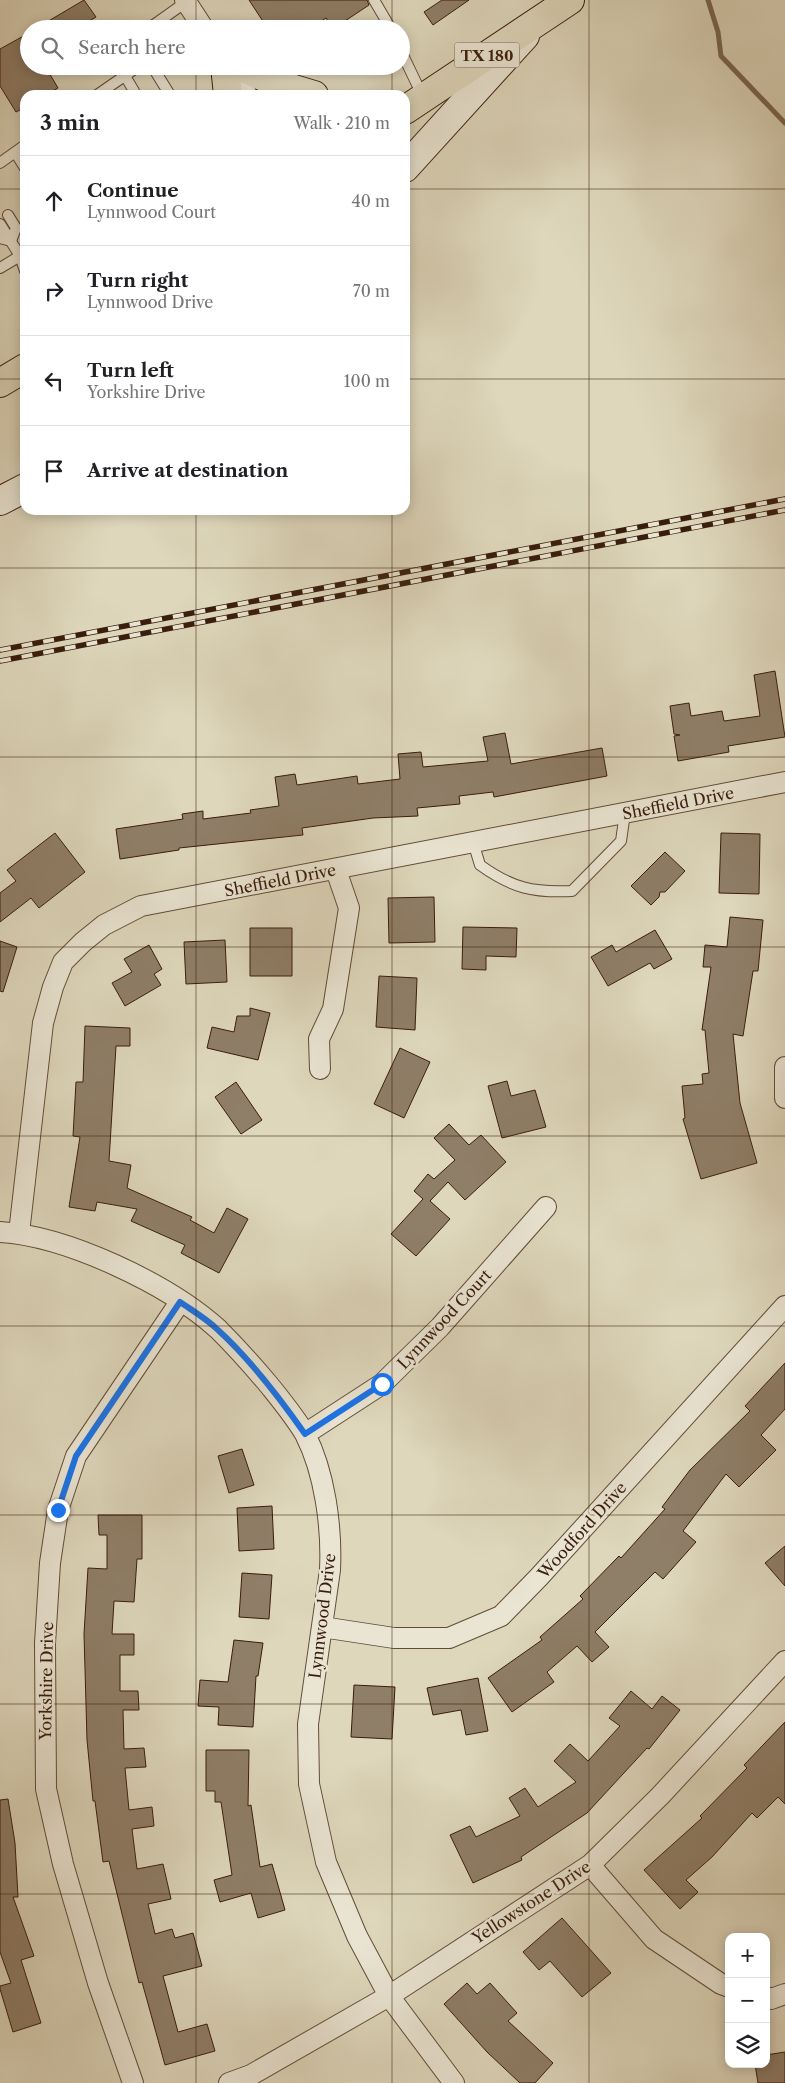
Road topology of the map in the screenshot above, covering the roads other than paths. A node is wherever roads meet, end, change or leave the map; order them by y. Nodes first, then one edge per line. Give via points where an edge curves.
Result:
1 (374, 0) edge
2 (570, 0) edge
3 (185, 1) edge
4 (160, 20) edge
5 (198, 20) edge
6 (386, 20) edge
7 (538, 21) junction
8 (158, 75) edge
9 (227, 75) edge
10 (233, 75) edge
11 (259, 75) edge
12 (406, 75) edge
13 (124, 76) joint
14 (108, 90) edge
15 (133, 90) edge
16 (167, 90) edge
17 (228, 90) edge
18 (243, 90) edge
19 (297, 90) edge
20 (409, 90) edge
21 (411, 102) edge
22 (20, 148) edge
23 (15, 152) junction
24 (20, 160) edge
25 (410, 162) edge
26 (0, 163) edge
27 (8, 215) dead end
28 (0, 224) edge
29 (0, 238) edge
30 (11, 240) junction
31 (20, 250) edge
32 (20, 256) edge
33 (0, 268) edge
34 (20, 491) edge
35 (0, 502) edge
36 (785, 782) edge
37 (625, 813) junction
38 (472, 842) junction
39 (336, 870) junction
40 (785, 1067) edge
41 (320, 1069) dead end
42 (785, 1098) edge
43 (546, 1207) dead end
44 (9, 1232) edge
45 (180, 1302) junction
46 (785, 1306) edge
47 (305, 1434) junction
48 (322, 1627) junction
49 (785, 1661) edge
50 (590, 1865) junction
51 (725, 1986) edge
52 (785, 1994) edge
53 (389, 1996) junction
54 (770, 1998) edge
55 (134, 2083) edge
56 (229, 2083) edge
57 (454, 2083) edge

1 - 6 lane
2 - 7 main road, TX 180
3 - 4 lane
3 - 5 street
7 - 21 main road, TX 180
7 - 25 street
8 - 16 lane
9 - 17 main road
10 - 18 street
11 - 19 main road
12 - 20 lane
13 - 14 lane
13 - 15 lane
22 - 23 lane
23 - 24 lane
23 - 26 lane
27 - 30 lane via 16,228
28 - 30 lane
29 - 30 lane
30 - 31 lane
32 - 33 lane
34 - 35 street
36 - 37 street, Sheffield Drive
37 - 38 street, Sheffield Drive
37 - 38 lane via 621,841 572,891 518,888 480,865
38 - 39 street, Sheffield Drive
39 - 41 street via 350,908 333,1009 319,1039
39 - 44 street, Sheffield Drive via 140,906 104,925 63,962 44,1023
40 - 42 street
43 - 47 street, Lynnwood Court via 440,1327 382,1384
44 - 45 street, Lynnwood Drive via 108,1260
45 - 47 street, Lynnwood Drive via 217,1328 245,1356
45 - 55 street, Yorkshire Drive via 76,1456 58,1510 50,1562 45,1643 46,1789 63,1864 98,1983
46 - 48 street, Woodford Drive via 501,1616 449,1638 394,1638
47 - 48 street, Lynnwood Drive via 325,1494 331,1549
48 - 53 street, Lynnwood Drive via 308,1724 309,1784 326,1862 357,1936
49 - 50 street, Yellowstone Drive via 660,1796
50 - 51 street via 654,1939
50 - 53 street, Yellowstone Drive
52 - 54 street
53 - 56 street, Yellowstone Drive via 251,2075
53 - 57 street, Lynnwood Drive

